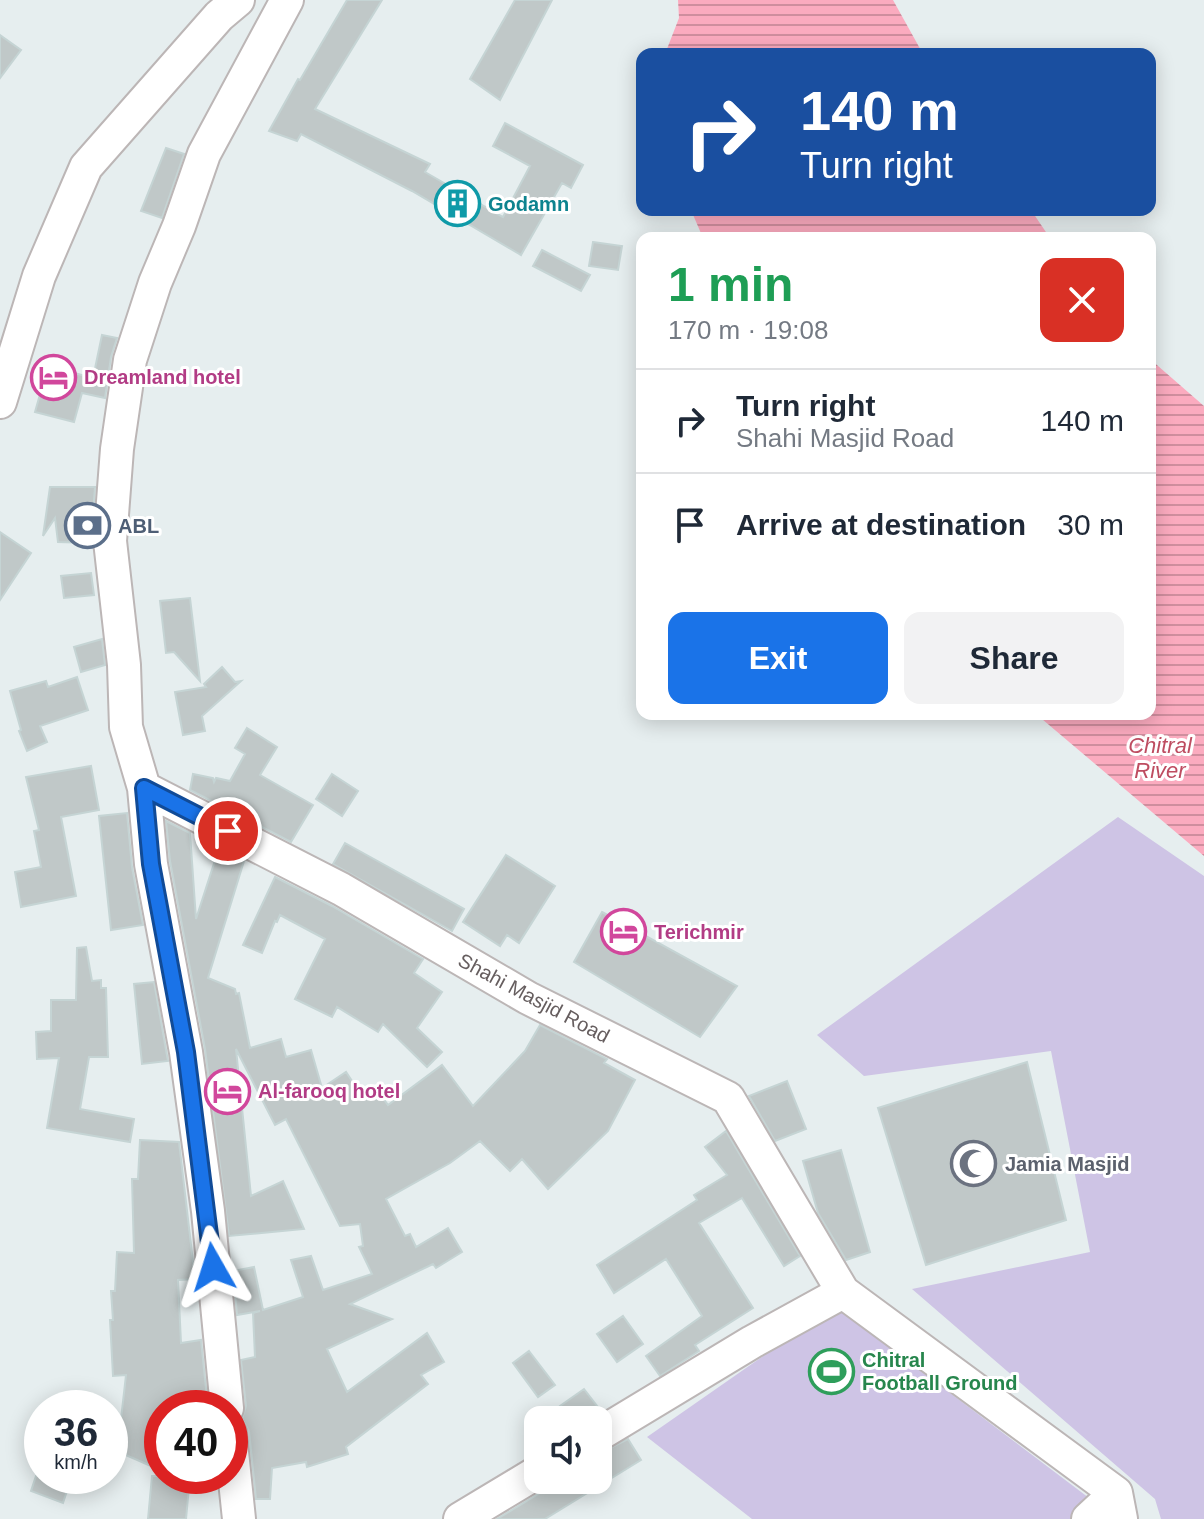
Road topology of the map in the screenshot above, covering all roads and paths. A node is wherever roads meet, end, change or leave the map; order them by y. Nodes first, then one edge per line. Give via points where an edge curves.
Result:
1 (238, 0) edge
2 (287, 0) edge
3 (0, 402) edge
4 (144, 788) junction
5 (843, 1292) junction
6 (225, 1390) edge
7 (612, 1427) edge
8 (524, 1480) edge
9 (236, 1494) edge
10 (1119, 1506) edge
11 (239, 1519) edge
12 (460, 1519) edge
13 (1088, 1519) edge

1 - 3 street via 86,167 39,276
2 - 4 street via 204,154 130,360 110,541 126,727
4 - 5 street, Shahi Masjid Road via 341,889 528,998 728,1098
4 - 6 street via 151,864 186,1052 208,1211
5 - 7 street
5 - 10 street, Shahi Masjid Road
8 - 12 street
9 - 11 street
10 - 13 street

